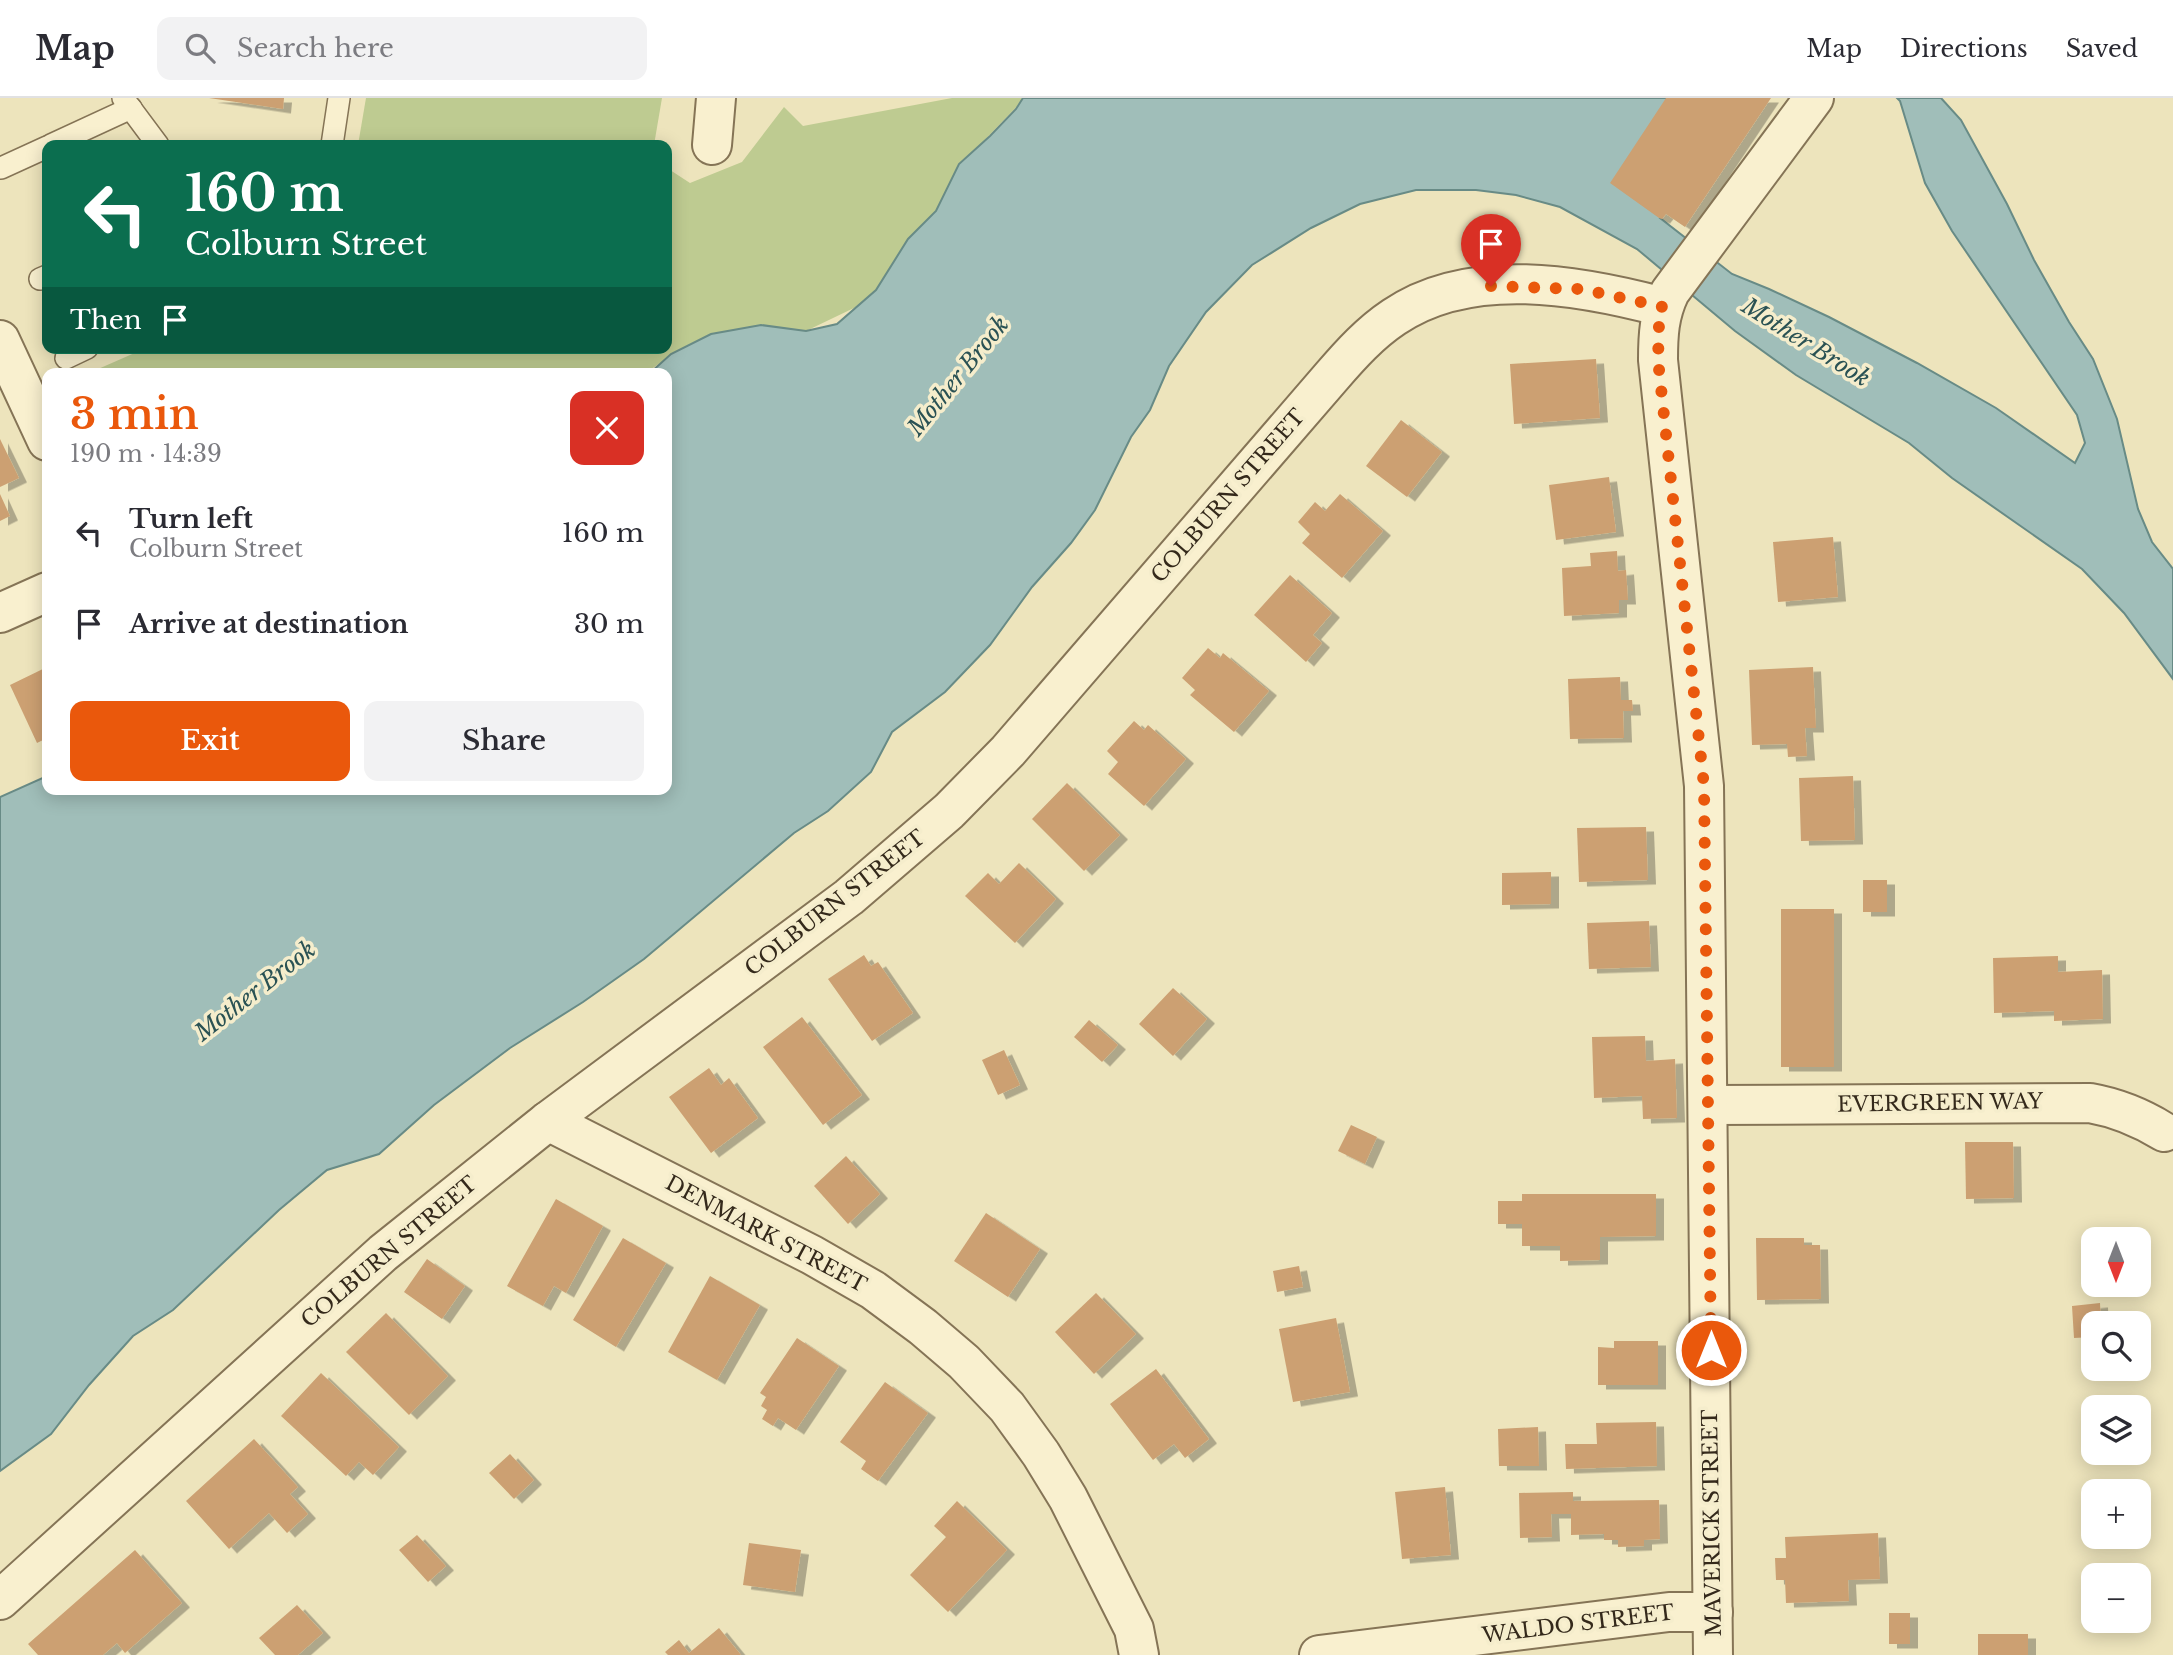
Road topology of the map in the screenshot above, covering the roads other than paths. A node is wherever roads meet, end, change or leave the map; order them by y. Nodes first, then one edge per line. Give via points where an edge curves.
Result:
1 (339, 98) edge
2 (716, 98) edge
3 (1814, 98) edge
4 (127, 103) edge
5 (60, 140) edge
6 (154, 140) edge
7 (333, 140) edge
8 (712, 145) dead end
9 (42, 149) edge
10 (1, 168) edge
11 (1667, 300) junction
12 (0, 340) edge
13 (74, 354) edge
14 (65, 358) dead end
15 (42, 430) edge
16 (42, 594) edge
17 (0, 613) edge
18 (1709, 1105) junction
19 (548, 1121) junction
20 (2164, 1132) dead end
21 (0, 1600) edge
22 (1713, 1612) junction
23 (1139, 1655) edge
24 (1319, 1655) edge
25 (1713, 1655) edge

1 - 7 lane
2 - 8 street
3 - 11 street, MAVERICK STREET
4 - 5 lane
4 - 6 lane
9 - 10 lane
11 - 18 street, MAVERICK STREET via 1659,324 1658,360 1704,786
11 - 19 street, COLBURN STREET via 1581,289 1491,286 1438,296 1394,317 1353,352 1008,751 949,811 849,897
12 - 15 street
13 - 14 lane
16 - 17 street
18 - 20 street, EVERGREEN WAY via 2090,1102 2138,1116
18 - 22 street, MAVERICK STREET
19 - 21 street, COLBURN STREET via 383,1253
19 - 23 street, DENMARK STREET via 863,1284 964,1363 1007,1407 1055,1476 1134,1629
22 - 24 street, WALDO STREET via 1669,1612
22 - 25 street, MAVERICK STREET

